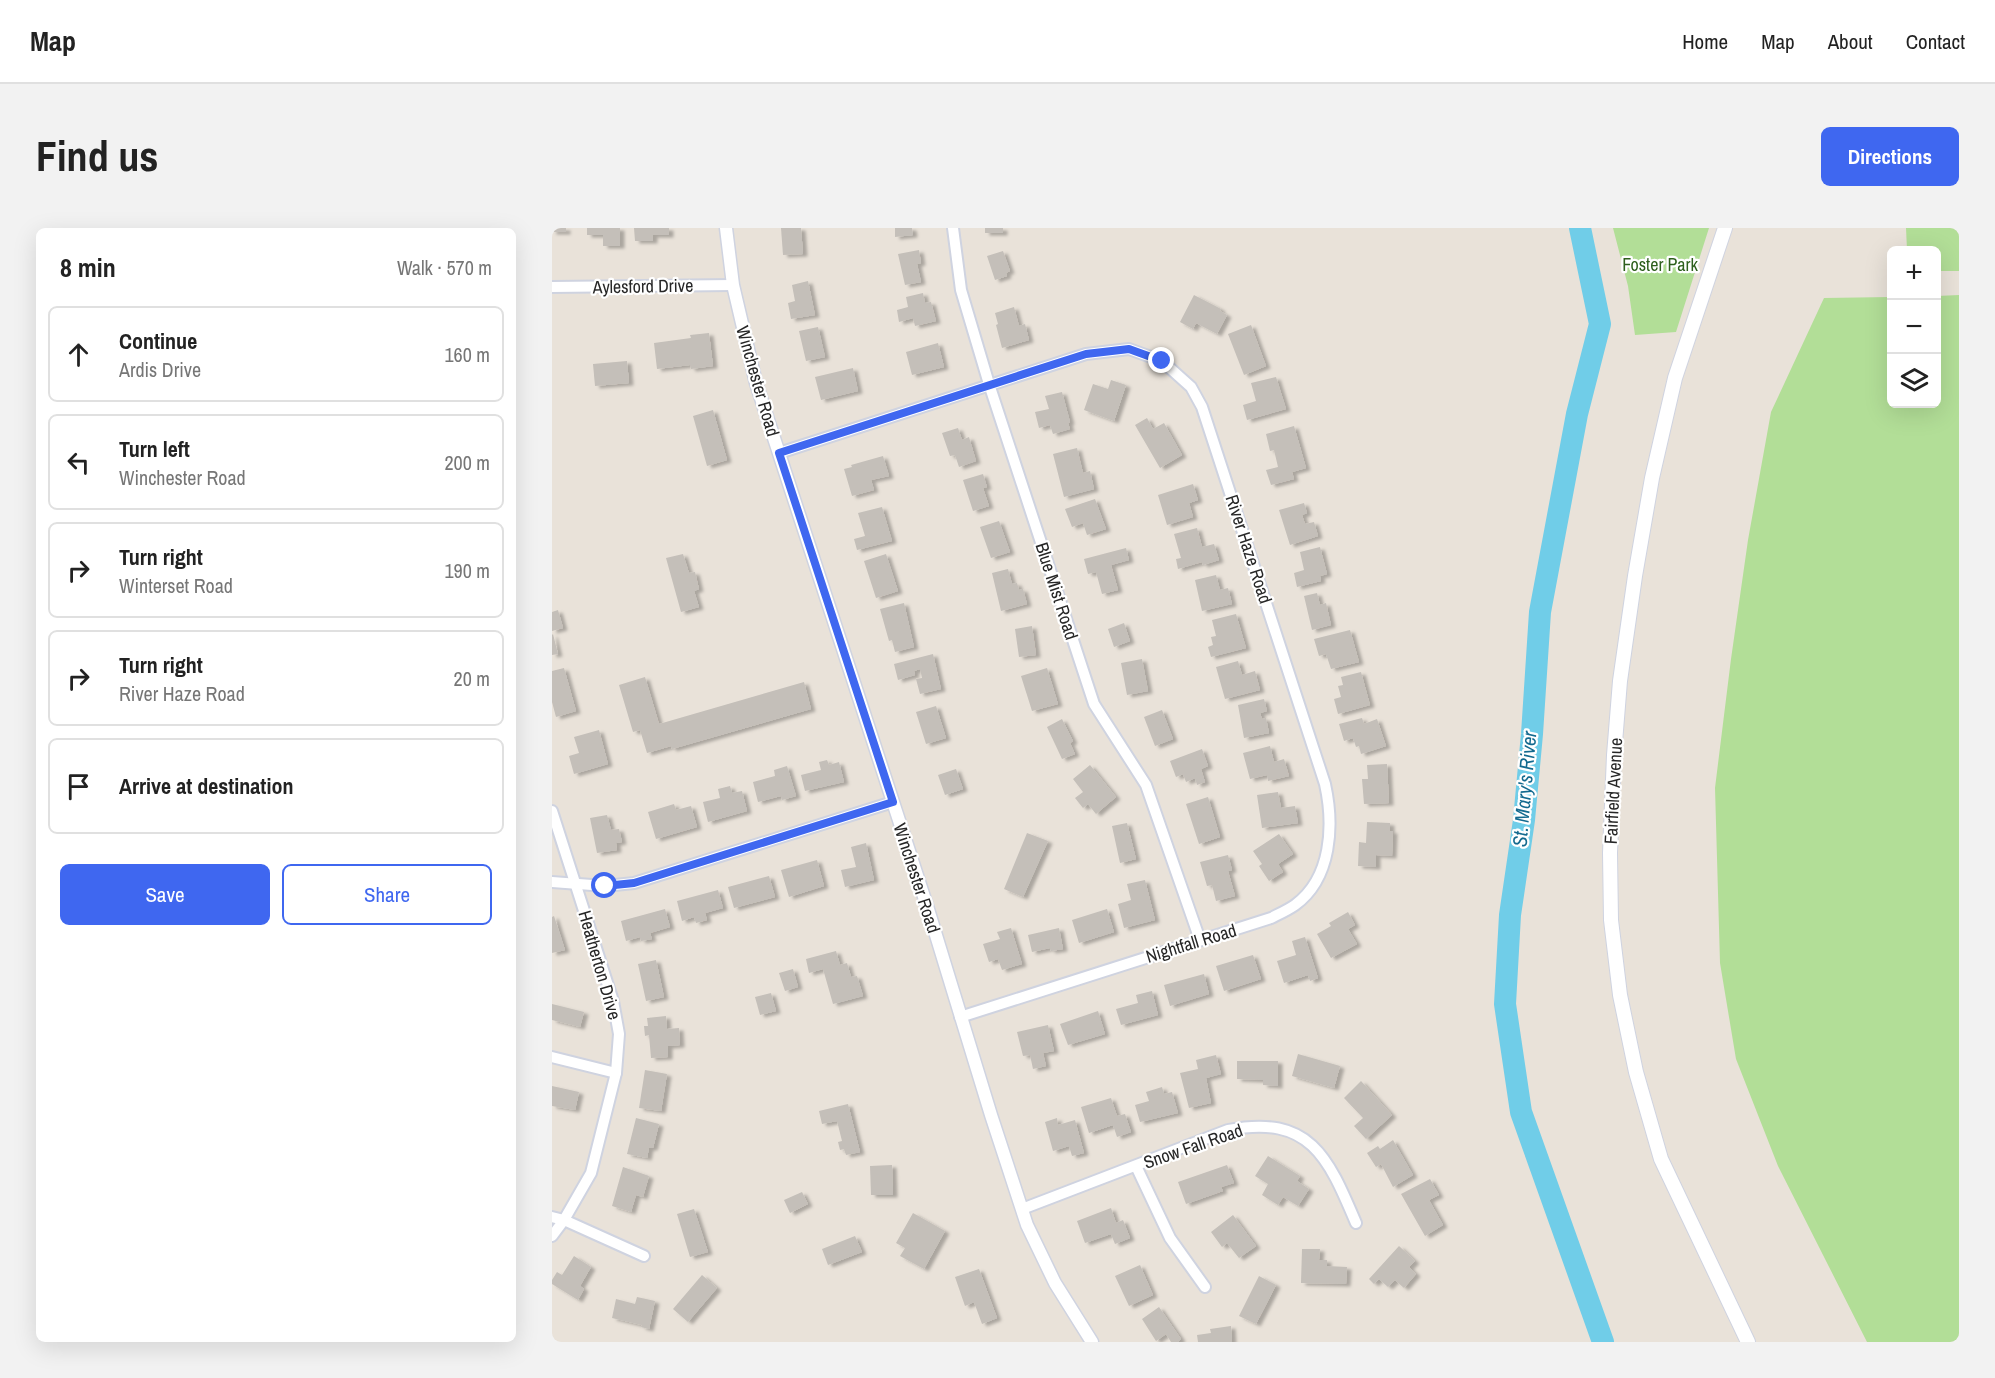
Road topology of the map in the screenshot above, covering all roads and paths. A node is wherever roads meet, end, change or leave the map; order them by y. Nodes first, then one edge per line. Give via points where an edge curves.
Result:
1 (726, 228) edge
2 (953, 228) edge
3 (1725, 228) edge
4 (734, 285) junction
5 (552, 287) edge
6 (989, 384) junction
7 (779, 453) junction
8 (1325, 784) joint
9 (893, 802) junction
10 (552, 811) edge
11 (552, 882) edge
12 (575, 882) junction
13 (1200, 940) junction
14 (960, 1017) junction
15 (552, 1057) edge
16 (616, 1073) junction
17 (1136, 1166) junction
18 (1022, 1209) junction
19 (552, 1217) edge
20 (564, 1221) junction
21 (1356, 1223) dead end
22 (552, 1236) edge
23 (644, 1256) dead end
24 (1205, 1287) dead end
25 (1092, 1342) edge
26 (1748, 1342) edge

1 - 4 street, Winchester Road
2 - 6 street, Blue Mist Road via 961,290
3 - 26 main road, Fairfield Avenue via 1675,378 1635,576 1614,755 1611,920 1635,1072 1661,1159
4 - 5 street, Aylesford Drive
4 - 7 street, Winchester Road via 756,383
6 - 7 street
6 - 8 street, River Haze Road via 1086,354 1129,349 1162,361 1191,387 1203,407
6 - 13 street, Blue Mist Road via 1094,704 1146,785
7 - 9 street, Winchester Road
8 - 13 street, Nightfall Road via 1331,827 1325,861 1314,886 1296,904 1270,918
9 - 12 street via 634,883 605,886
9 - 14 street, Winchester Road
10 - 12 street, Heatherton Drive
11 - 12 street
12 - 16 street, Heatherton Drive via 613,1001 619,1034
13 - 14 street, Nightfall Road
14 - 18 street, Winchester Road
15 - 16 street
16 - 20 street, Heatherton Drive via 591,1173
17 - 18 street, Snow Fall Road
17 - 21 street, Snow Fall Road via 1228,1130 1268,1126 1288,1131 1306,1140 1324,1157
17 - 24 street via 1170,1238
18 - 25 street, Winchester Road via 1043,1260
19 - 20 street
20 - 22 street, Heatherton Drive
20 - 23 street

